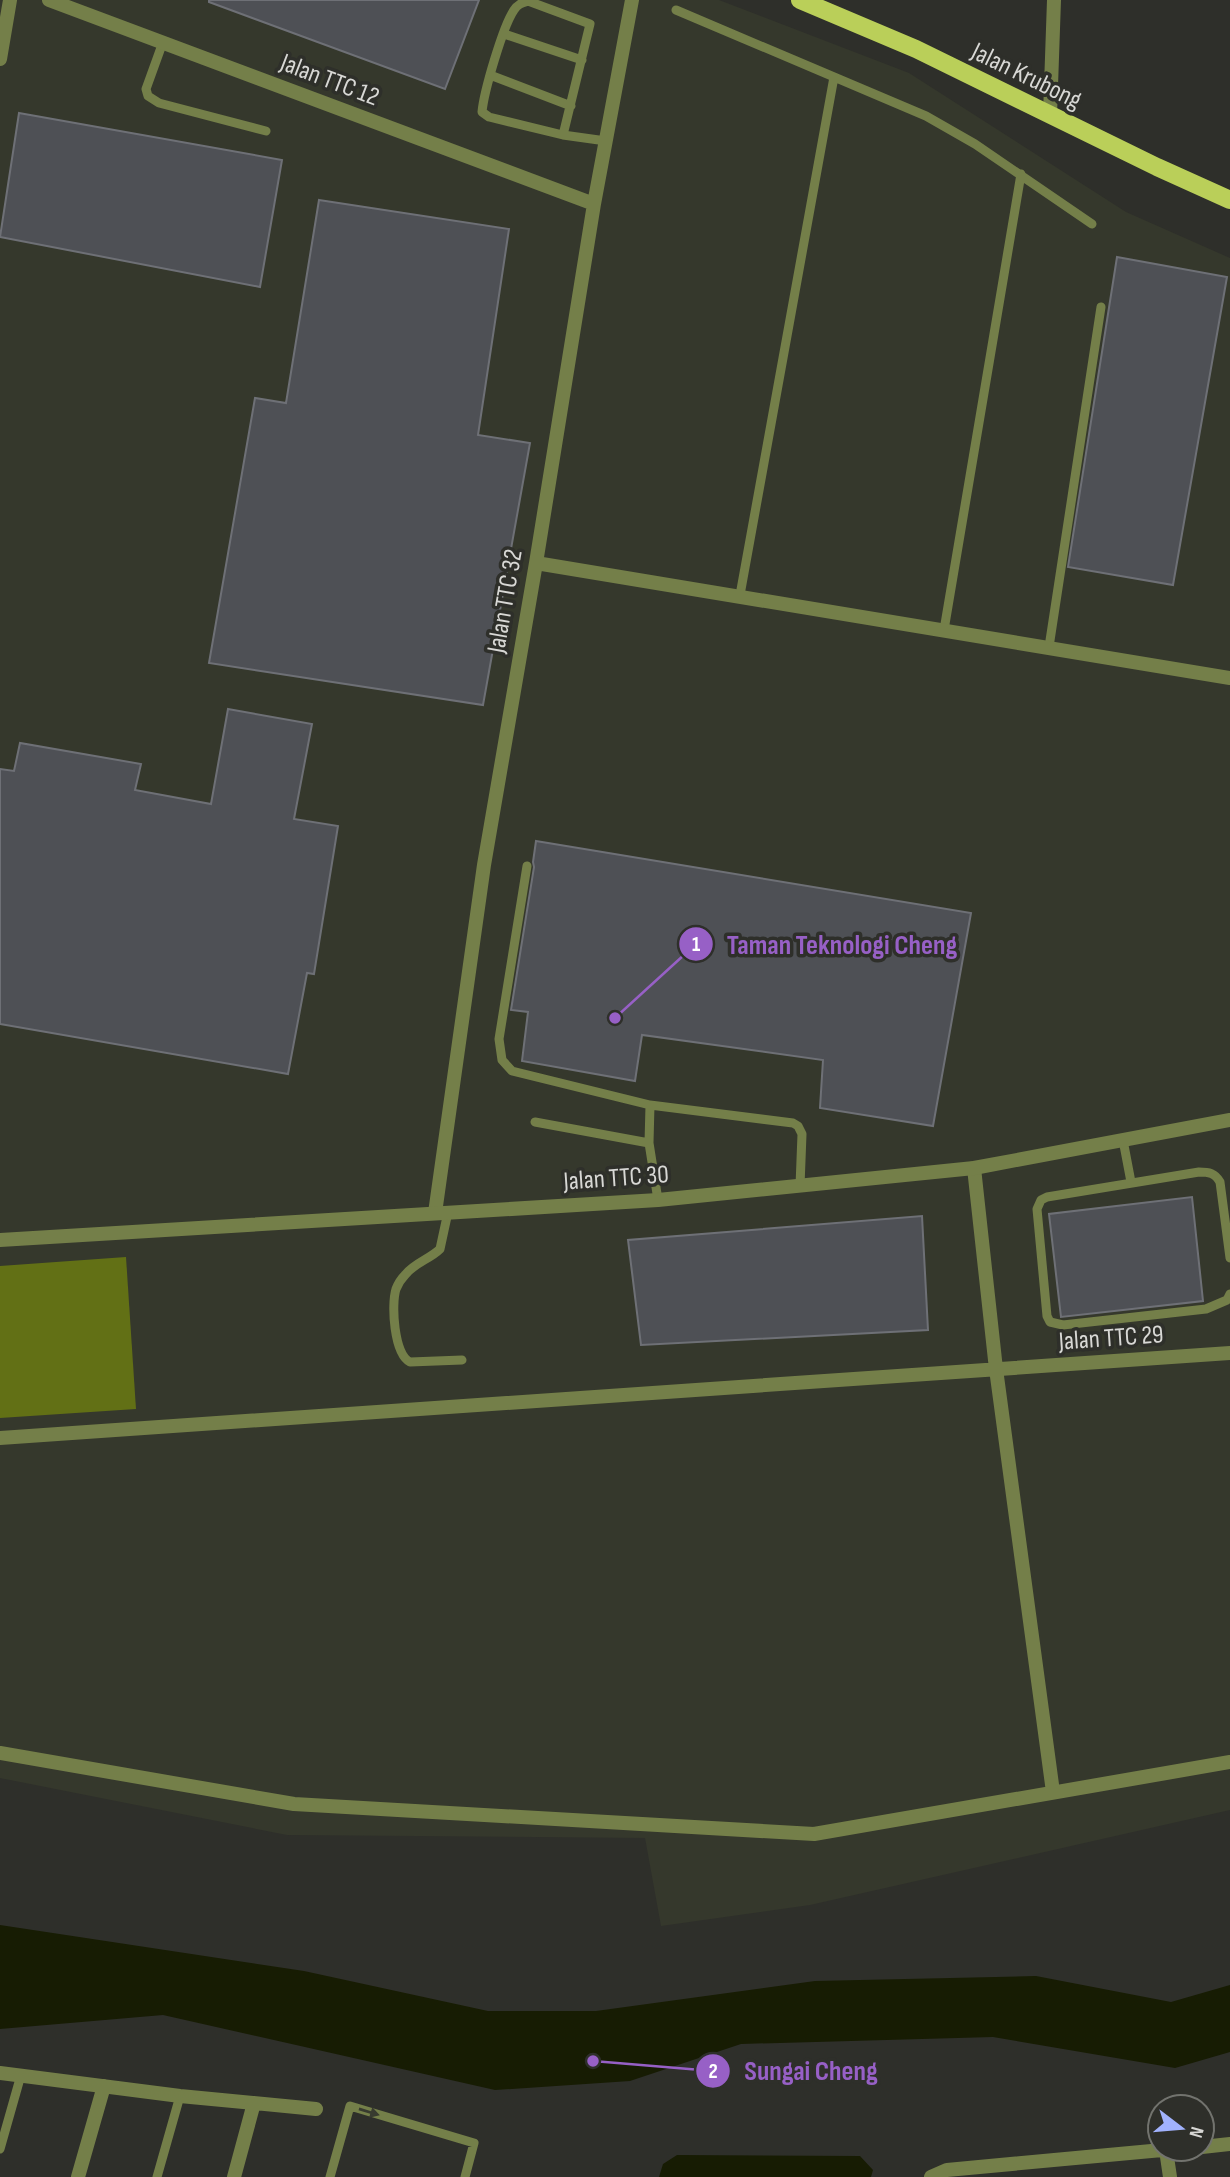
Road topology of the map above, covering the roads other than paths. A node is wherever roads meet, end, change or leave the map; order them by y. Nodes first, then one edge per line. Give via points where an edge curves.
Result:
1 (10, 0) edge
2 (49, 0) edge
3 (632, 0) edge
4 (800, 0) edge
5 (1054, 0) edge
6 (676, 10) dead end
7 (504, 34) junction
8 (163, 42) junction
9 (0, 59) edge
10 (582, 60) junction
11 (490, 75) junction
12 (834, 77) junction
13 (571, 106) junction
14 (1050, 115) junction
15 (267, 131) dead end
16 (563, 135) junction
17 (606, 141) junction
18 (1021, 174) junction
19 (1230, 200) edge
20 (594, 204) junction
21 (1092, 224) dead end
22 (1101, 307) dead end
23 (536, 563) junction
24 (740, 595) junction
25 (944, 629) junction
26 (1049, 647) junction
27 (1230, 678) edge
28 (527, 866) dead end
29 (650, 1105) junction
30 (1230, 1120) edge
31 (535, 1122) dead end
32 (1123, 1140) junction
33 (649, 1143) junction
34 (974, 1168) junction
35 (1131, 1182) junction
36 (800, 1186) junction
37 (658, 1200) junction
38 (442, 1212) junction
39 (0, 1240) edge
40 (1230, 1258) edge
41 (1230, 1294) edge
42 (1230, 1353) edge
43 (462, 1360) dead end
44 (996, 1369) junction
45 (0, 1438) edge
46 (0, 1753) edge
47 (1230, 1762) edge
48 (1053, 1792) junction
49 (0, 2073) edge
50 (21, 2075) junction
51 (104, 2086) junction
52 (180, 2096) junction
53 (254, 2103) junction
54 (316, 2109) dead end
55 (0, 2149) edge
56 (1146, 2152) edge
57 (78, 2177) edge
58 (157, 2177) edge
59 (234, 2177) edge
60 (330, 2177) edge
61 (465, 2177) edge
62 (931, 2177) edge

1 - 9 street
2 - 8 street, Jalan TTC 12
3 - 17 street, Jalan TTC 32
4 - 14 main road, Jalan Krubong via 916,49
5 - 14 street
6 - 12 lane
7 - 10 lane
7 - 10 lane via 513,12 528,1 590,24
7 - 11 lane
8 - 15 lane via 146,89 148,96 159,103
8 - 20 street, Jalan TTC 12
10 - 13 lane
11 - 13 lane
11 - 16 lane via 482,111 489,117
12 - 18 lane via 926,116
12 - 24 lane
13 - 16 lane
14 - 19 main road, Jalan Krubong
16 - 17 lane
17 - 20 street, Jalan TTC 32
18 - 21 lane
18 - 25 lane
20 - 23 street, Jalan TTC 32
22 - 26 lane
23 - 24 street
23 - 38 street, Jalan TTC 32 via 484,865
24 - 25 street
25 - 26 street
26 - 27 street
28 - 29 lane via 499,1039 502,1060 512,1072
29 - 33 lane
29 - 36 lane via 793,1123 802,1134
30 - 32 street, Jalan TTC 30
31 - 33 lane
32 - 34 street, Jalan TTC 30
32 - 35 lane
33 - 37 lane
34 - 36 street, Jalan TTC 30
34 - 44 street
35 - 40 lane via 1199,1172 1216,1175
35 - 41 lane via 1041,1200 1037,1218 1050,1322 1063,1325 1206,1309
36 - 37 street, Jalan TTC 30
37 - 38 street, Jalan TTC 30
38 - 39 street, Jalan TTC 30
38 - 43 lane via 440,1249 407,1272 397,1286 396,1328 400,1352 410,1362
42 - 44 street, Jalan TTC 29
44 - 45 street, Jalan TTC 29
44 - 48 street
46 - 48 street via 294,1804 814,1834
47 - 48 street
49 - 50 street
50 - 51 street
50 - 55 lane
51 - 52 street
51 - 57 street
52 - 53 street
52 - 58 lane
53 - 54 street
53 - 59 street
56 - 62 street via 947,2170
60 -> 61 lane via 350,2106 474,2143

